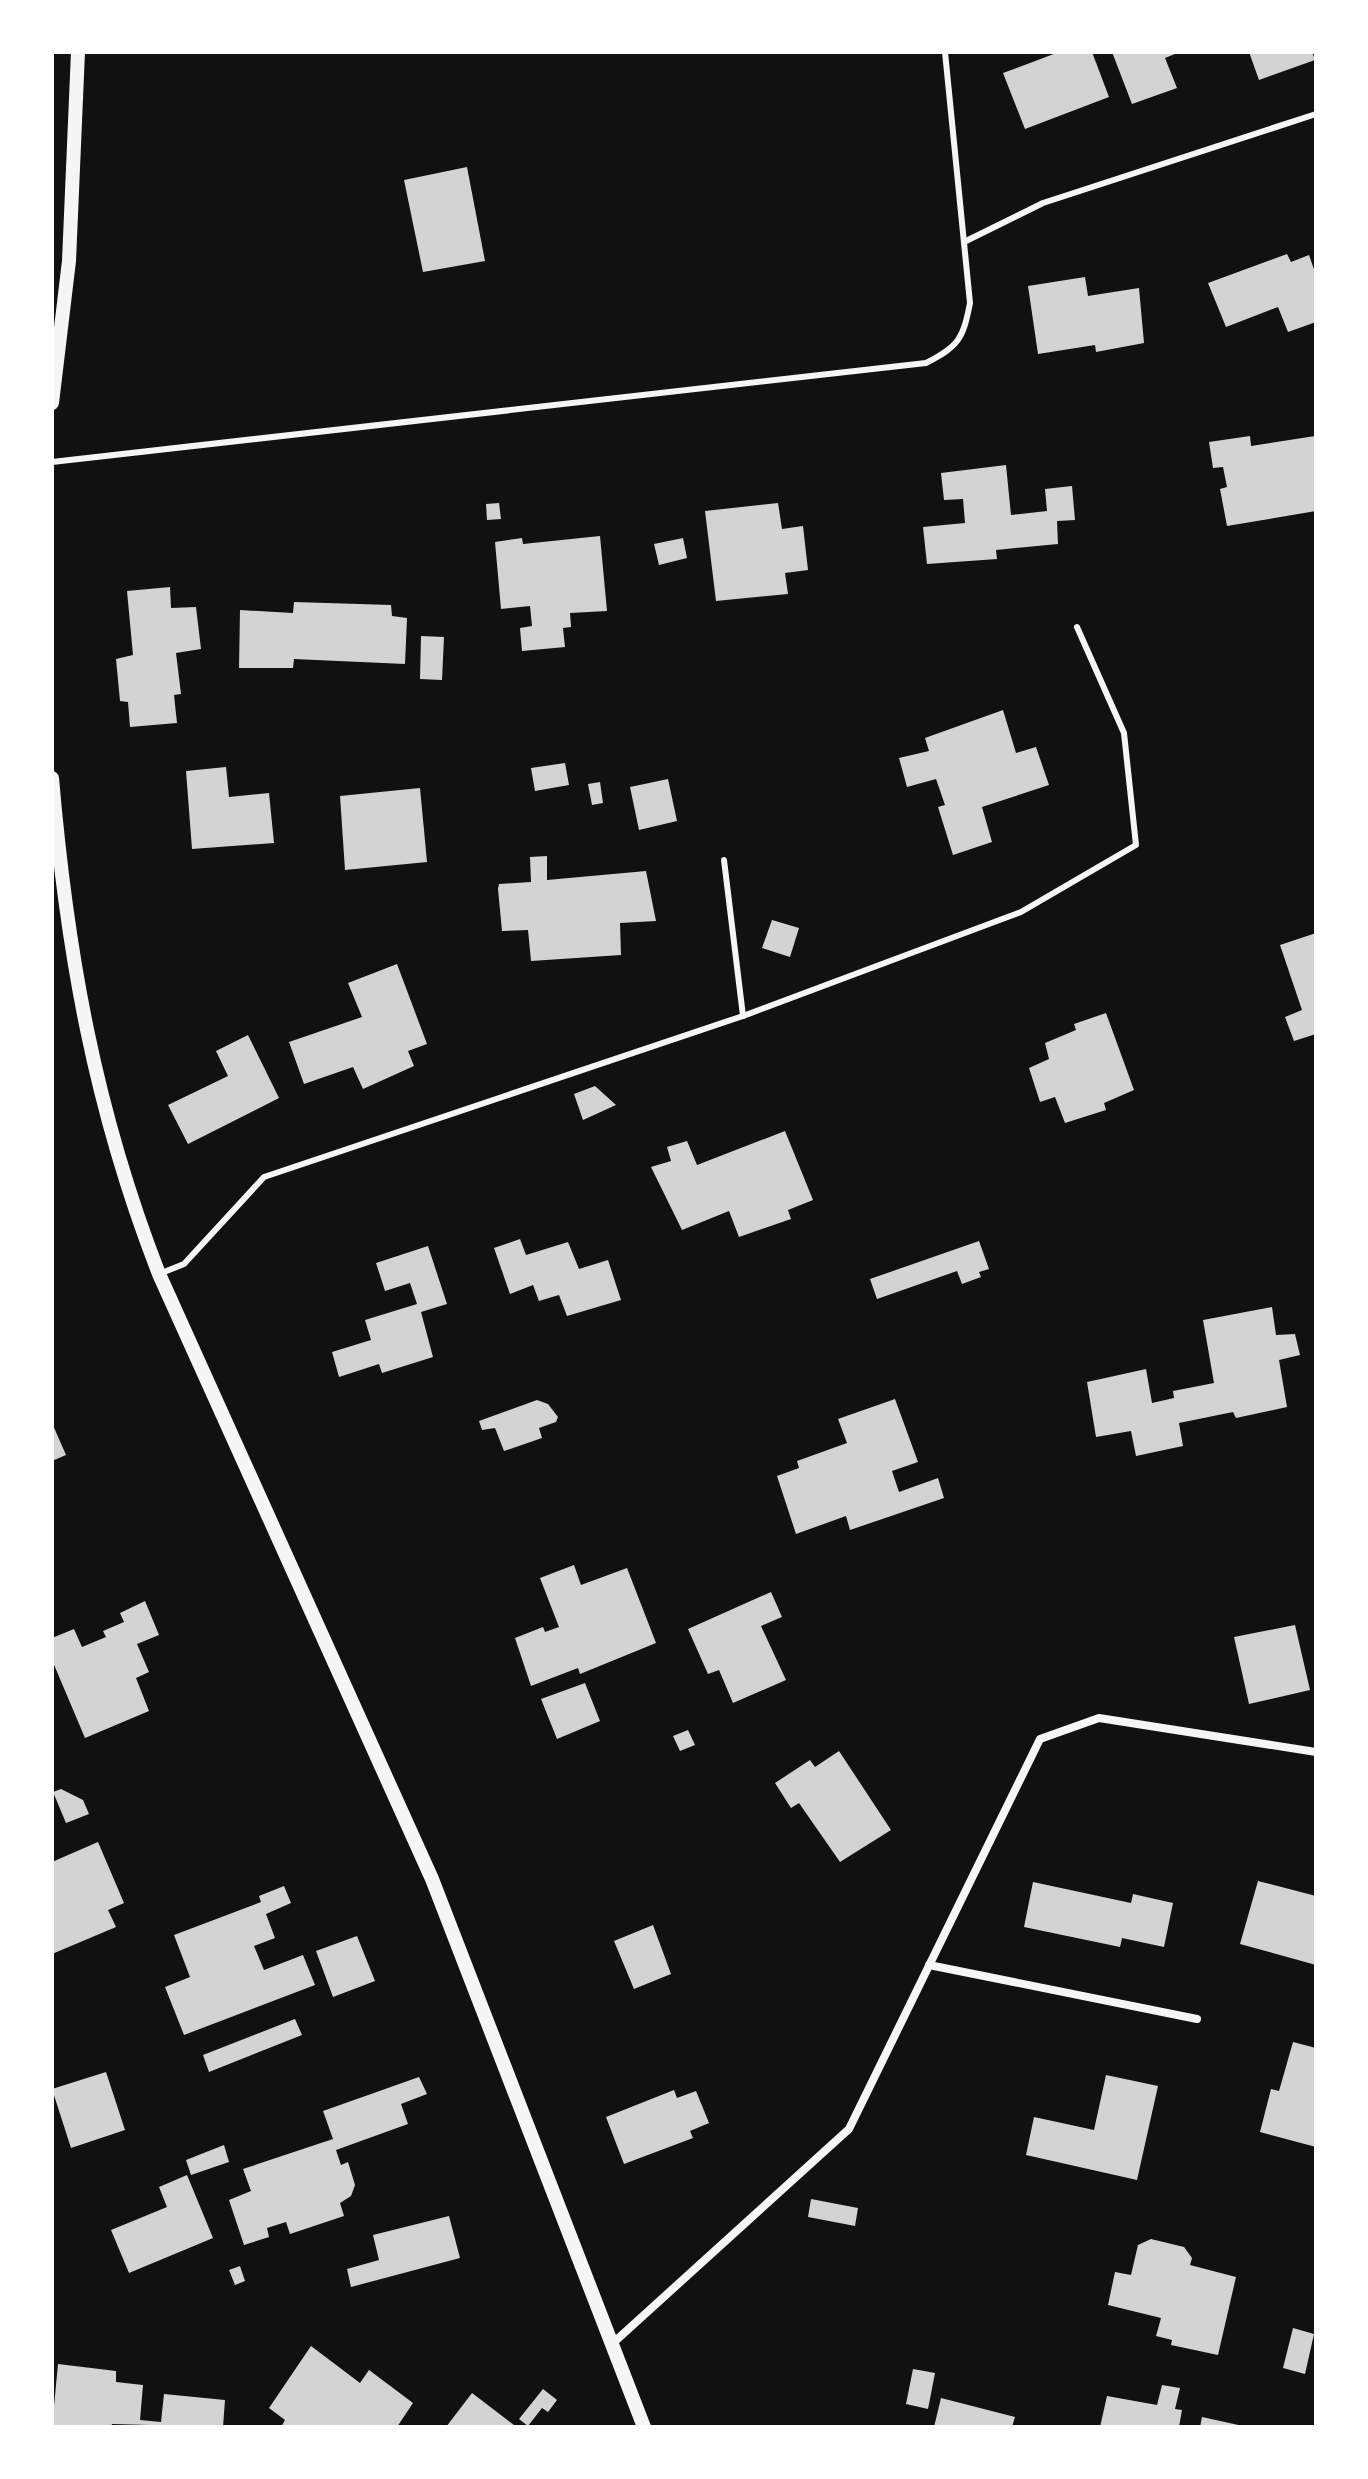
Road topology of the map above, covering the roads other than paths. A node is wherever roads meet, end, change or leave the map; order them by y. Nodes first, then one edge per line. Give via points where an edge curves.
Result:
1 (78, 52) edge
2 (945, 52) edge
3 (1316, 114) edge
4 (964, 242) junction
5 (55, 352) edge
6 (52, 403) edge
7 (52, 462) edge
8 (1077, 627) dead end
9 (52, 778) edge
10 (724, 860) dead end
11 (743, 1016) junction
12 (159, 1274) junction
13 (1316, 1752) edge
14 (929, 1965) junction
15 (1197, 2019) dead end
16 (611, 2344) junction
17 (644, 2427) edge

1 - 5 street via 69,261
2 - 4 lane
3 - 4 lane via 1043,203
4 - 7 lane via 970,303 965,327 955,348 926,363
5 - 6 street
8 - 11 lane via 1124,733 1136,845 1021,912
9 - 12 street via 79,996 126,1189
10 - 11 lane
11 - 12 lane via 264,1177 184,1264
12 - 16 street via 432,1879
13 - 14 street via 1099,1718 1040,1739
14 - 15 street
14 - 16 street via 849,2129
16 - 17 street

